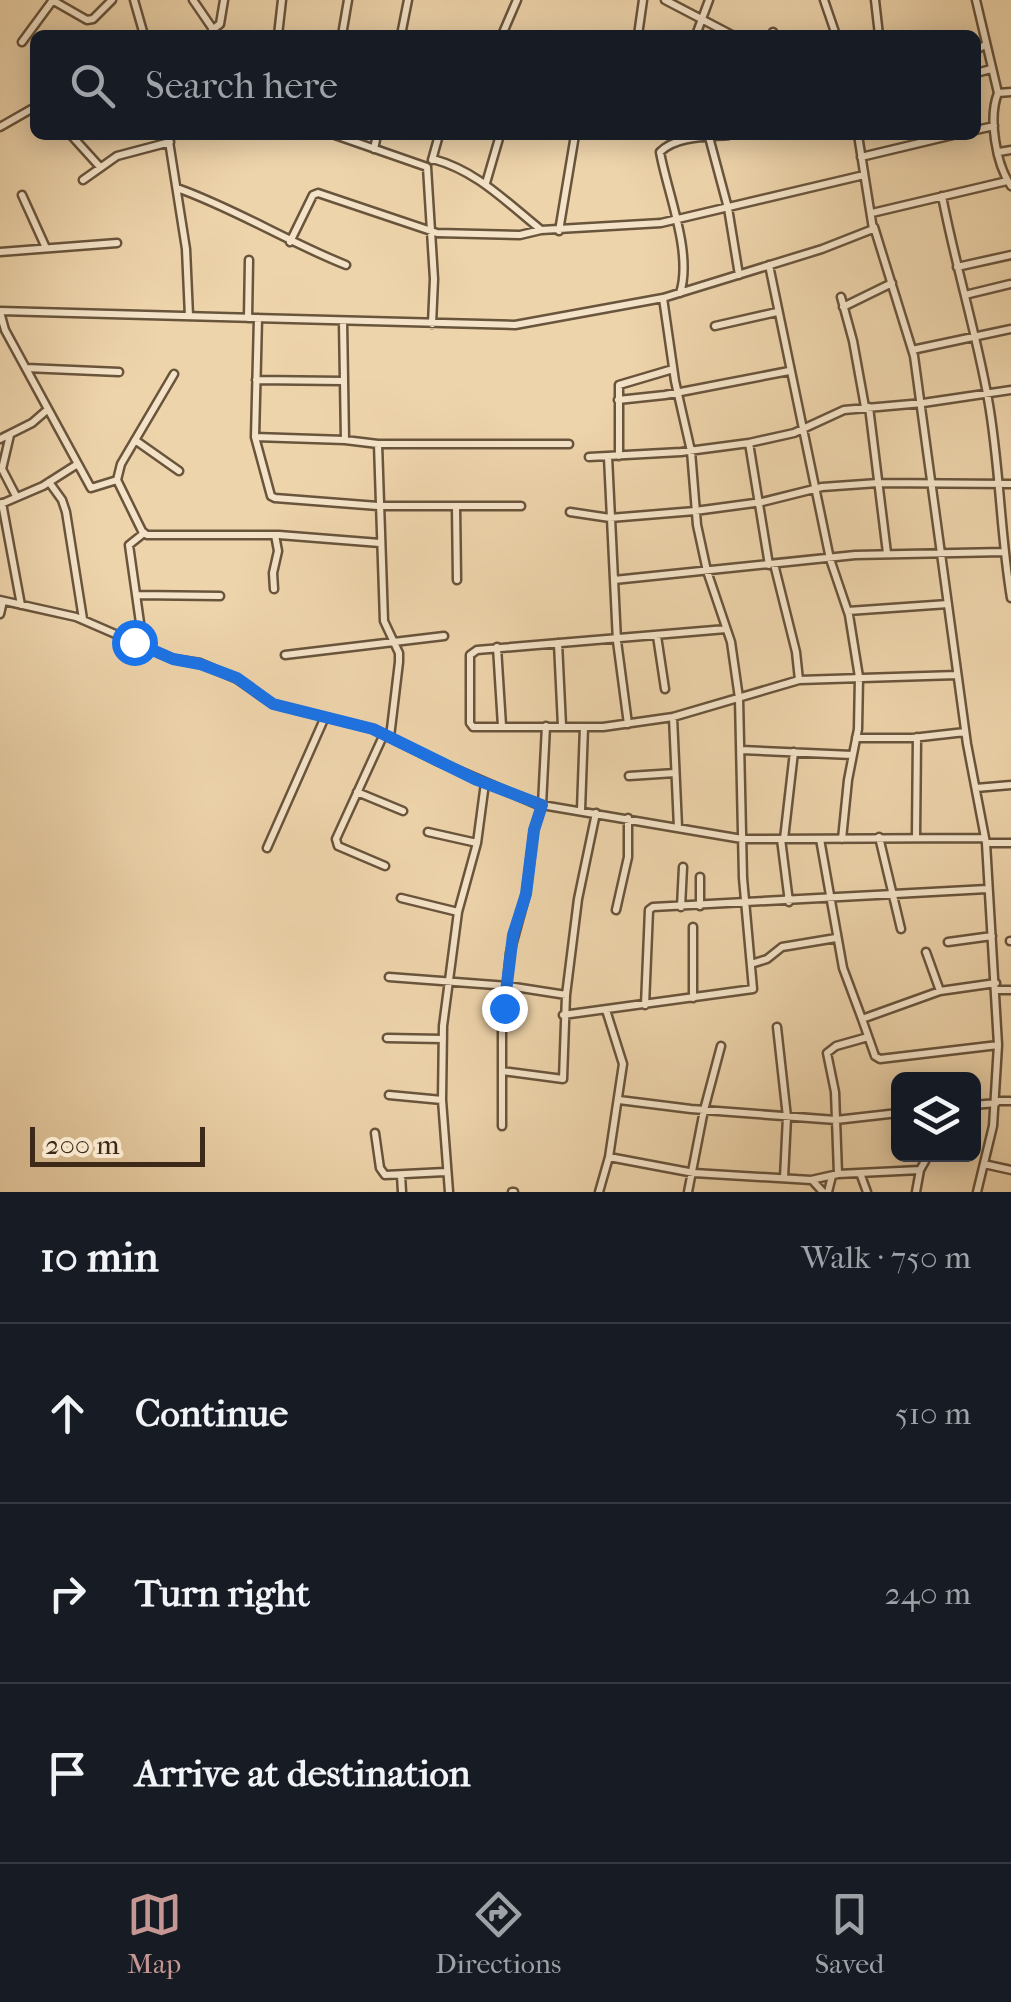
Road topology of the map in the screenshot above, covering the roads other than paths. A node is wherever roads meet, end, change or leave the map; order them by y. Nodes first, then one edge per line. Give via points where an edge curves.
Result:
1 (52, 0) edge
2 (112, 0) edge
3 (134, 0) edge
4 (193, 0) edge
5 (224, 0) edge
6 (282, 0) edge
7 (348, 0) edge
8 (408, 0) edge
9 (518, 0) edge
10 (644, 0) edge
11 (665, 0) edge
12 (709, 0) edge
13 (824, 0) edge
14 (875, 0) edge
15 (976, 0) edge
16 (703, 18) junction
17 (31, 30) edge
18 (143, 30) edge
19 (214, 30) edge
20 (216, 30) edge
21 (279, 30) edge
22 (343, 30) edge
23 (402, 30) edge
24 (504, 30) edge
25 (639, 30) edge
26 (698, 30) edge
27 (723, 30) edge
28 (834, 30) edge
29 (879, 30) edge
30 (30, 31) edge
31 (22, 42) dead end
32 (985, 46) junction
33 (981, 48) edge
34 (991, 69) junction
35 (981, 72) edge
36 (1011, 92) edge
37 (998, 93) junction
38 (30, 110) edge
39 (995, 126) junction
40 (0, 127) edge
41 (981, 129) edge
42 (76, 140) edge
43 (163, 140) edge
44 (169, 140) edge
45 (349, 140) edge
46 (376, 140) edge
47 (438, 140) edge
48 (499, 140) edge
49 (574, 140) edge
50 (688, 140) edge
51 (707, 140) edge
52 (859, 140) edge
53 (933, 140) edge
54 (374, 149) junction
55 (1011, 150) edge
56 (999, 152) junction
57 (861, 158) junction
58 (432, 159) junction
59 (100, 167) junction
60 (429, 171) junction
61 (864, 176) junction
62 (83, 180) dead end
63 (486, 183) junction
64 (1009, 183) edge
65 (176, 188) junction
66 (22, 195) dead end
67 (942, 196) junction
68 (728, 208) junction
69 (872, 213) junction
70 (676, 220) junction
71 (874, 227) junction
72 (541, 230) junction
73 (559, 230) junction
74 (430, 232) junction
75 (290, 242) junction
76 (117, 243) dead end
77 (46, 248) junction
78 (0, 252) edge
79 (1011, 254) edge
80 (249, 260) dead end
81 (770, 265) junction
82 (346, 266) dead end
83 (957, 267) junction
84 (739, 275) junction
85 (892, 283) junction
86 (1010, 284) edge
87 (680, 293) junction
88 (965, 295) junction
89 (841, 297) dead end
90 (663, 298) junction
91 (844, 307) junction
92 (0, 312) edge
93 (778, 312) junction
94 (189, 316) junction
95 (248, 318) junction
96 (258, 318) junction
97 (343, 321) junction
98 (432, 324) junction
99 (715, 326) dead end
100 (1011, 329) edge
101 (976, 336) junction
102 (912, 350) junction
103 (25, 368) junction
104 (674, 370) junction
105 (789, 370) junction
106 (119, 372) dead end
107 (174, 374) dead end
108 (256, 380) junction
109 (343, 381) junction
110 (1011, 390) edge
111 (678, 393) junction
112 (987, 394) junction
113 (618, 400) junction
114 (922, 404) junction
115 (867, 407) junction
116 (48, 410) junction
117 (804, 428) junction
118 (10, 435) junction
119 (256, 436) junction
120 (0, 439) edge
121 (135, 440) junction
122 (345, 440) junction
123 (749, 443) junction
124 (378, 444) junction
125 (569, 444) dead end
126 (691, 450) junction
127 (608, 456) junction
128 (619, 456) junction
129 (589, 457) dead end
130 (76, 465) junction
131 (179, 471) dead end
132 (116, 480) junction
133 (50, 482) junction
134 (932, 482) junction
135 (878, 483) junction
136 (1011, 484) edge
137 (1000, 485) junction
138 (816, 488) junction
139 (16, 496) junction
140 (756, 502) junction
141 (1, 504) edge
142 (378, 506) junction
143 (456, 506) junction
144 (521, 506) dead end
145 (695, 511) junction
146 (570, 512) dead end
147 (610, 518) junction
148 (144, 534) junction
149 (276, 535) junction
150 (380, 542) junction
151 (1004, 552) junction
152 (887, 553) junction
153 (941, 553) junction
154 (830, 559) junction
155 (771, 564) junction
156 (707, 571) junction
157 (457, 580) dead end
158 (614, 580) junction
159 (274, 589) dead end
160 (136, 595) junction
161 (220, 596) dead end
162 (1011, 598) edge
163 (2, 601) edge
164 (20, 604) junction
165 (948, 604) junction
166 (848, 610) junction
167 (0, 614) edge
168 (83, 620) junction
169 (726, 629) junction
170 (444, 636) dead end
171 (656, 636) junction
172 (617, 640) junction
173 (393, 643) junction
174 (558, 643) junction
175 (144, 646) junction
176 (497, 647) junction
177 (285, 654) dead end
178 (957, 675) junction
179 (859, 677) junction
180 (799, 680) junction
181 (665, 689) dead end
182 (739, 698) junction
183 (324, 717) junction
184 (673, 717) junction
185 (628, 724) junction
186 (502, 726) junction
187 (546, 726) junction
188 (562, 726) junction
189 (584, 726) junction
190 (965, 732) junction
191 (388, 736) junction
192 (856, 738) junction
193 (916, 738) junction
194 (742, 750) junction
195 (794, 752) junction
196 (852, 754) junction
197 (675, 773) junction
198 (629, 776) dead end
199 (485, 783) junction
200 (1011, 786) edge
201 (976, 788) junction
202 (357, 792) junction
203 (542, 805) junction
204 (581, 810) junction
205 (403, 811) dead end
206 (596, 813) junction
207 (628, 818) junction
208 (678, 827) junction
209 (428, 832) dead end
210 (880, 837) junction
211 (916, 837) junction
212 (820, 838) junction
213 (742, 839) junction
214 (783, 839) junction
215 (842, 839) junction
216 (985, 840) junction
217 (477, 843) junction
218 (1011, 843) edge
219 (267, 848) dead end
220 (385, 866) dead end
221 (683, 867) dead end
222 (700, 877) dead end
223 (987, 889) junction
224 (892, 895) junction
225 (401, 898) dead end
226 (830, 900) junction
227 (789, 902) junction
228 (745, 904) junction
229 (681, 906) junction
230 (700, 906) junction
231 (616, 910) dead end
232 (458, 912) junction
233 (692, 927) dead end
234 (901, 929) dead end
235 (991, 930) junction
236 (836, 938) junction
237 (948, 942) dead end
238 (926, 952) dead end
239 (751, 964) junction
240 (389, 977) dead end
241 (448, 980) junction
242 (508, 986) junction
243 (996, 986) junction
244 (940, 990) junction
245 (1011, 990) edge
246 (566, 994) junction
247 (693, 998) junction
248 (645, 1005) junction
249 (606, 1010) junction
250 (563, 1015) junction
251 (862, 1020) junction
252 (777, 1027) dead end
253 (868, 1037) junction
254 (387, 1038) dead end
255 (443, 1039) junction
256 (998, 1045) junction
257 (721, 1046) dead end
258 (502, 1071) junction
259 (389, 1096) dead end
260 (442, 1100) junction
261 (619, 1100) junction
262 (1011, 1101) edge
263 (996, 1102) junction
264 (981, 1104) edge
265 (704, 1110) junction
266 (891, 1114) edge
267 (787, 1117) junction
268 (836, 1120) junction
269 (502, 1126) dead end
270 (375, 1133) dead end
271 (609, 1157) junction
272 (924, 1162) edge
273 (984, 1164) junction
274 (920, 1170) junction
275 (1011, 1170) edge
276 (445, 1172) junction
277 (694, 1173) junction
278 (860, 1174) junction
279 (400, 1175) junction
280 (835, 1175) junction
281 (784, 1178) junction
282 (811, 1180) junction
283 (402, 1192) edge
284 (449, 1192) edge
285 (600, 1192) edge
286 (688, 1192) edge
287 (826, 1192) edge
288 (867, 1192) edge
289 (916, 1192) edge
290 (978, 1192) edge

1 - 2 street via 90,20
1 - 17 street
3 - 18 street
4 - 19 street
5 - 20 street
6 - 21 street
7 - 22 street
8 - 23 street
9 - 24 street
10 - 25 street
11 - 16 street
12 - 16 street
13 - 28 street
14 - 29 street
15 - 32 street
16 - 26 street
16 - 27 street
30 - 31 street
32 - 33 street
32 - 34 street
34 - 35 street
34 - 37 street
36 - 37 street
37 - 39 street
38 - 40 street
39 - 41 street
39 - 56 street
42 - 59 street
43 - 59 street
44 - 65 street
45 - 54 street
46 - 54 street
47 - 58 street
48 - 63 street
49 - 73 street
50 - 70 street via 660,152
51 - 68 street
52 - 57 street
53 - 57 street
54 - 60 street
55 - 56 street
56 - 64 street
57 - 61 street
58 - 60 street
58 - 63 street
59 - 62 street
60 - 74 street
61 - 68 street
61 - 69 street
63 - 72 street
64 - 67 street
65 - 75 street
65 - 94 street
66 - 77 street
67 - 69 street
67 - 83 street
68 - 70 street
68 - 84 street
69 - 71 street
70 - 73 street
70 - 87 street
71 - 81 street
71 - 85 street
72 - 73 street
72 - 74 street
74 - 75 street via 318,193
74 - 98 street
75 - 82 street
76 - 77 street
77 - 78 street
79 - 83 street
80 - 95 street
81 - 84 street
81 - 93 street
83 - 88 street
84 - 87 street
85 - 91 street
85 - 102 street
86 - 88 street
87 - 90 street
88 - 101 street
89 - 91 street
90 - 98 street via 516,325
90 - 104 street
91 - 115 street
92 - 94 street
92 - 103 street
93 - 99 street
93 - 105 street
94 - 95 street
95 - 96 street
96 - 97 street
96 - 108 street
97 - 98 street
97 - 109 street
100 - 101 street
101 - 102 street
101 - 112 street
102 - 114 street
103 - 106 street
103 - 116 street
104 - 111 street
104 - 113 street via 620,384
105 - 111 street
105 - 117 street
107 - 121 street
108 - 109 street
108 - 119 street
109 - 122 street
110 - 112 street
111 - 113 street
111 - 126 street
112 - 114 street
112 - 137 street
113 - 128 street
114 - 115 street
114 - 134 street
115 - 117 street via 836,412
115 - 135 street
116 - 118 street
116 - 130 street
117 - 123 street
117 - 138 street
118 - 120 street
118 - 139 street via 2,469
119 - 122 street
119 - 142 street via 272,497
121 - 131 street
121 - 132 street
122 - 124 street
123 - 126 street
123 - 140 street
124 - 125 street
124 - 142 street
126 - 128 street
126 - 145 street
127 - 128 street
127 - 129 street
127 - 147 street
130 - 132 street via 91,488
130 - 133 street
132 - 148 street
133 - 139 street
133 - 168 street via 66,512
134 - 135 street
134 - 137 street
134 - 153 street
135 - 138 street
135 - 152 street
136 - 137 street
137 - 151 street
138 - 140 street
138 - 154 street
139 - 141 street
140 - 145 street
140 - 155 street
141 - 164 street
142 - 143 street
142 - 150 street
143 - 144 street
143 - 157 street
145 - 147 street
145 - 156 street
146 - 147 street
147 - 158 street
148 - 149 street
148 - 160 street via 129,546
149 - 150 street
149 - 159 street
150 - 173 street via 384,620
151 - 153 street
151 - 162 street
152 - 153 street
152 - 154 street
153 - 165 street
154 - 155 street
154 - 166 street
155 - 156 street
155 - 180 street
156 - 158 street
156 - 169 street
158 - 172 street
160 - 161 street
160 - 175 street
163 - 164 street
163 - 167 street
164 - 168 street
165 - 166 street
165 - 178 street
166 - 179 street
168 - 175 street
169 - 171 street
169 - 182 street
170 - 173 street
171 - 172 street
171 - 181 street
172 - 174 street
172 - 185 street
173 - 177 street
173 - 191 street via 399,662
174 - 176 street
174 - 188 street
175 - 183 street via 237,678 273,704
176 - 186 street
176 - 186 street via 470,655 470,723
178 - 179 street
178 - 190 street
179 - 180 street
179 - 192 street
180 - 182 street
182 - 184 street
182 - 194 street
183 - 191 street
183 - 219 street
184 - 185 street
184 - 197 street
185 - 189 street
186 - 187 street
187 - 188 street
187 - 203 street
188 - 189 street
189 - 204 street
190 - 193 street
190 - 201 street
191 - 199 street
191 - 202 street
192 - 193 street
192 - 196 street
193 - 211 street
194 - 195 street
194 - 213 street
195 - 196 street
195 - 214 street
196 - 215 street
197 - 198 street
197 - 208 street
199 - 203 street
199 - 217 street
200 - 201 street
201 - 216 street
202 - 205 street
202 - 220 street via 336,844
203 - 204 street
203 - 242 street
204 - 206 street
206 - 207 street
206 - 246 street
207 - 208 street
207 - 231 street via 628,857
208 - 213 street
209 - 217 street
210 - 211 street
210 - 215 street
210 - 224 street
211 - 216 street
212 - 214 street
212 - 215 street
212 - 226 street
213 - 214 street
213 - 228 street
214 - 227 street
216 - 218 street
216 - 223 street
217 - 232 street
221 - 229 street
222 - 230 street
223 - 224 street
223 - 235 street
224 - 226 street
224 - 234 street
225 - 232 street
226 - 227 street
226 - 236 street
227 - 228 street
228 - 230 street
228 - 239 street
229 - 230 street
229 - 248 street via 650,910
232 - 241 street
233 - 247 street
235 - 237 street
235 - 243 street
236 - 239 street via 782,947
236 - 251 street
238 - 244 street
239 - 247 street via 751,992
240 - 241 street
241 - 242 street
241 - 255 street
242 - 246 street
242 - 258 street
243 - 244 street
243 - 245 street
243 - 256 street
244 - 251 street
246 - 250 street
247 - 248 street
248 - 249 street
249 - 250 street
249 - 261 street via 622,1060
250 - 258 street via 562,1080
251 - 253 street
252 - 267 street
253 - 256 street via 880,1059
253 - 268 street via 828,1051
254 - 255 street
255 - 260 street
256 - 263 street
257 - 265 street
258 - 269 street
259 - 260 street
260 - 276 street
261 - 265 street
261 - 271 street
262 - 263 street
263 - 264 street
263 - 273 street
265 - 267 street
265 - 277 street
266 - 268 street
267 - 268 street
267 - 281 street
268 - 280 street
270 - 279 street via 382,1172
271 - 277 street
271 - 285 street
272 - 274 street
273 - 275 street
273 - 290 street
274 - 278 street
274 - 289 street
276 - 279 street
276 - 284 street
277 - 281 street
277 - 286 street
278 - 280 street
278 - 288 street
279 - 283 street
280 - 282 street
280 - 287 street
281 - 282 street
282 - 287 street

